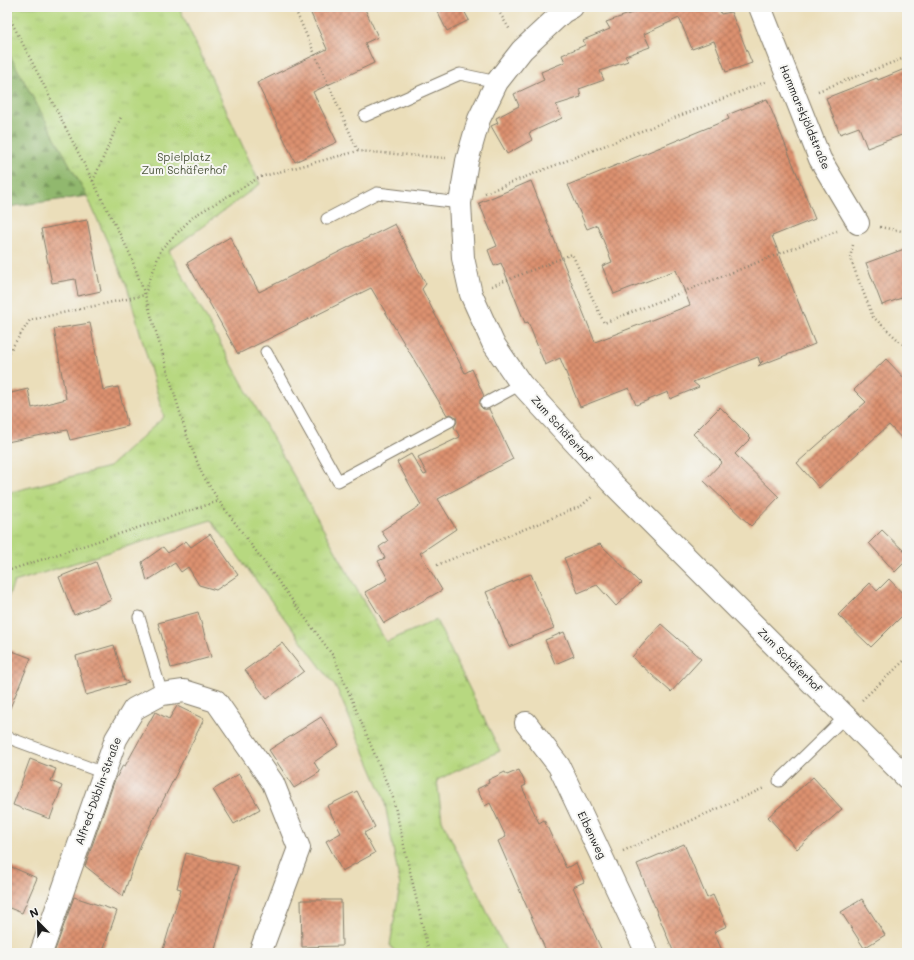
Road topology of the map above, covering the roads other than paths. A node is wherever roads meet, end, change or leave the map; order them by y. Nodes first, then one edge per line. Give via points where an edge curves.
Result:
1 (572, 7) edge
2 (760, 7) edge
3 (497, 82) junction
4 (365, 116) dead end
5 (460, 203) junction
6 (327, 219) dead end
7 (858, 223) road end
8 (266, 352) dead end
9 (521, 384) junction
10 (486, 402) dead end
11 (450, 422) dead end
12 (139, 616) dead end
13 (162, 694) junction
14 (846, 716) junction
15 (526, 722) dead end
16 (9, 738) dead end
17 (104, 772) junction
18 (907, 778) edge
19 (779, 781) road end
20 (41, 953) edge
21 (260, 953) edge
22 (646, 953) edge

1 - 3 street, Zum Schäferhof via 563,12 522,50
2 - 7 street, Hammarskjöldstraße via 820,159
3 - 4 lane via 460,74
3 - 5 street, Zum Schäferhof via 479,119 467,161
5 - 6 lane via 377,193
5 - 9 street, Zum Schäferhof via 463,258 471,294 493,343
8 - 11 lane via 338,481
9 - 10 lane
9 - 14 street, Zum Schäferhof via 611,482
12 - 13 lane
13 - 17 street, Alfred-Döblin-Straße via 134,709 116,740
13 - 21 street, Alfred-Döblin-Straße via 184,691 216,702 273,784 299,848
14 - 18 street, Zum Schäferhof
14 - 19 lane
15 - 22 street, Eibenweg via 559,766
16 - 17 lane
17 - 20 street, Alfred-Döblin-Straße

